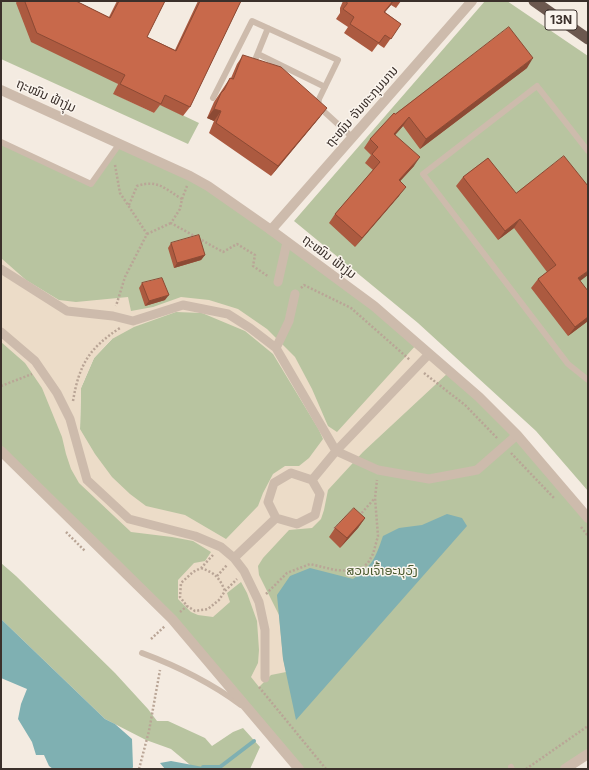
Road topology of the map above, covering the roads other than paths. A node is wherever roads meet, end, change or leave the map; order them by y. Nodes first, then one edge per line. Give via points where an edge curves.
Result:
1 (472, 1) edge
2 (534, 1) edge
3 (268, 28) junction
4 (588, 39) edge
5 (258, 54) junction
6 (253, 66) edge
7 (325, 87) junction
8 (1, 90) edge
9 (213, 98) dead end
10 (352, 137) junction
11 (1, 142) edge
12 (120, 143) junction
13 (588, 151) edge
14 (271, 230) junction
15 (287, 242) junction
16 (1, 269) edge
17 (278, 282) road end
18 (295, 294) road end
19 (1, 332) edge
20 (276, 348) junction
21 (429, 354) junction
22 (588, 380) edge
23 (517, 435) junction
24 (1, 451) edge
25 (336, 451) junction
26 (312, 480) junction
27 (276, 518) junction
28 (588, 518) edge
29 (234, 558) junction
30 (142, 653) dead end
31 (265, 678) road end
32 (254, 715) junction
33 (588, 754) edge
34 (299, 769) edge
35 (564, 769) edge

1 - 10 street, ຖະໜົນ ຈັນທະກຸມມານ
2 - 4 highway, 13N
3 - 5 lane
3 - 7 lane via 338,60
3 - 9 lane via 252,21
5 - 6 lane
5 - 7 lane
7 - 10 lane via 318,106
8 - 12 street, ຖະໝົນ ຟ້າງຸ່ມ
10 - 14 street, ຖະໜົນ ຈັນທະກຸມມານ
11 - 12 lane via 91,184
12 - 14 street, ຖະໝົນ ຟ້າງຸ່ມ via 202,183
13 - 22 lane via 537,86 423,174 568,364
14 - 15 street, ຖະໝົນ ຟ້າງຸ່ມ
15 - 17 street
15 - 21 street, ຖະໝົນ ຟ້າງຸ່ມ via 374,306
16 - 20 street via 67,311 133,321 184,305 228,314
18 - 20 street via 289,321
19 - 29 street via 35,361 57,393 70,419 87,480 129,519 195,536 220,547
20 - 25 street
21 - 23 street, ຖະໝົນ ຟ້າງຸ່ມ
21 - 25 street
23 - 25 street via 477,470 429,479 378,470
23 - 28 street, ຖະໝົນ ຟ້າງຸ່ມ
24 - 32 street via 172,619
25 - 26 street
26 - 27 street via 320,494 314,515 297,524
26 - 27 street via 291,473 274,482 268,502
27 - 29 street
29 - 31 street via 259,602 264,630
30 - 32 lane via 162,660 218,689
32 - 34 street
33 - 35 street

